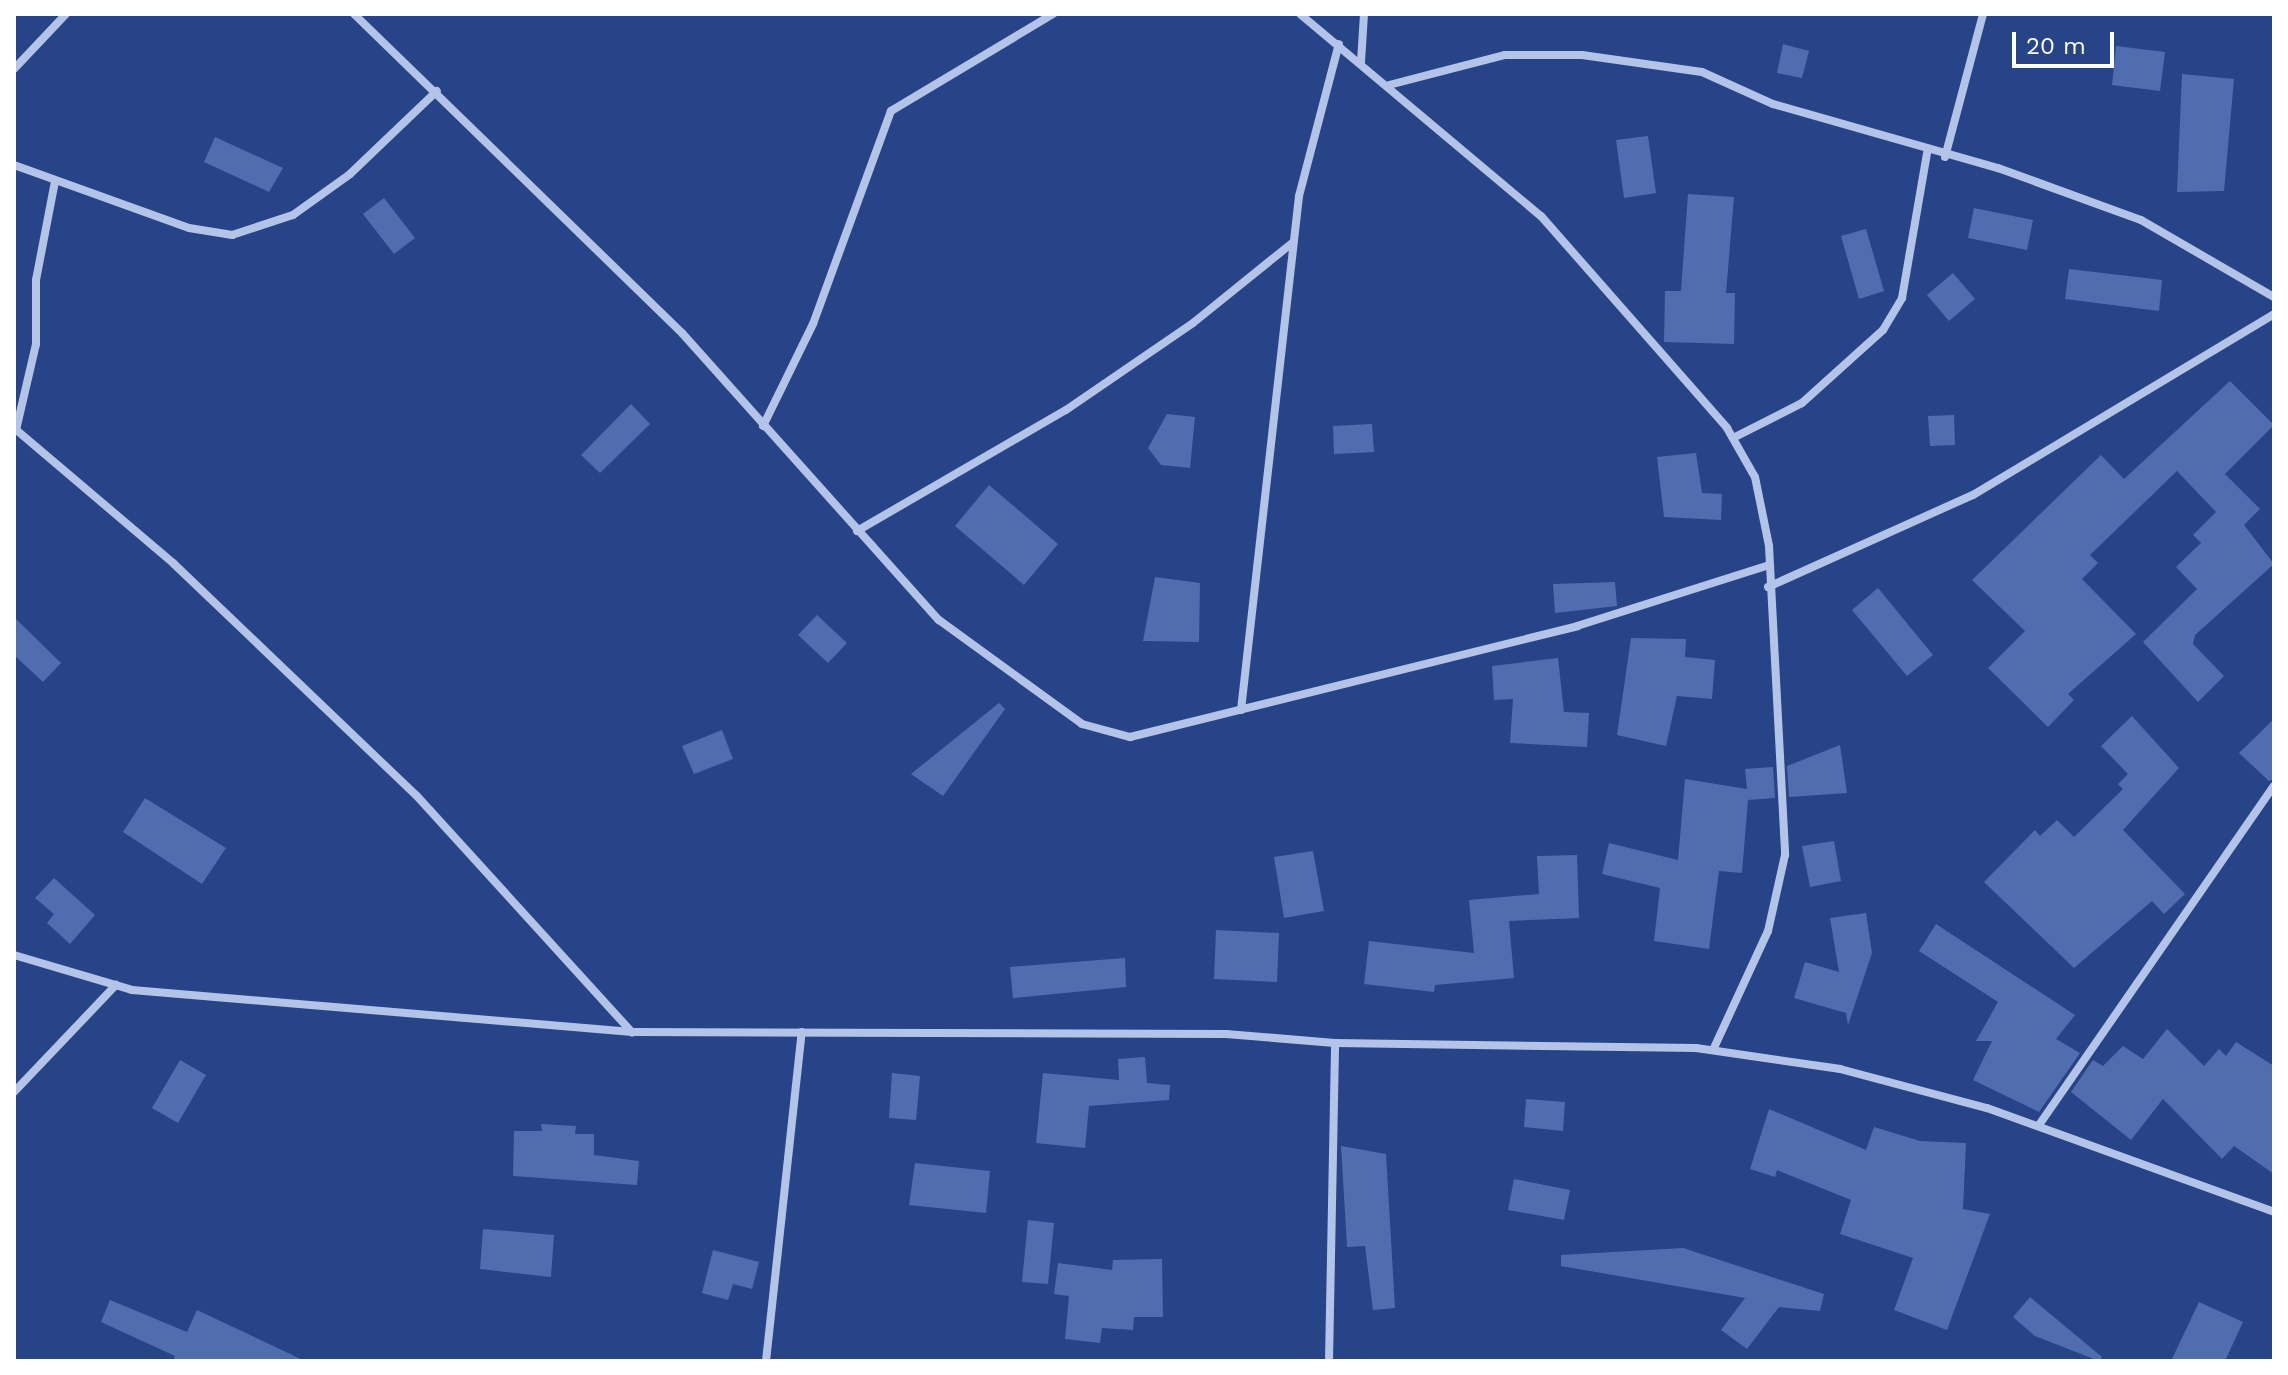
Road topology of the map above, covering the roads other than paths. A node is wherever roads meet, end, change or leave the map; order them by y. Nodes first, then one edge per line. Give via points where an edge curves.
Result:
1 (66, 14) edge
2 (354, 14) edge
3 (1053, 14) edge
4 (1300, 14) edge
5 (1364, 14) edge
6 (1983, 14) edge
7 (1339, 44) junction
8 (1361, 62) junction
9 (14, 69) edge
10 (1389, 85) junction
11 (437, 91) junction
12 (1927, 153) junction
13 (1945, 157) junction
14 (14, 165) edge
15 (55, 181) junction
16 (1293, 242) junction
17 (2274, 297) edge
18 (2274, 314) edge
19 (763, 426) junction
20 (15, 429) edge
21 (1733, 438) junction
22 (857, 531) junction
23 (1769, 565) junction
24 (1768, 587) junction
25 (1241, 710) junction
26 (2274, 786) edge
27 (14, 955) edge
28 (116, 985) junction
29 (632, 1032) junction
30 (802, 1032) junction
31 (1335, 1043) junction
32 (1713, 1050) junction
33 (14, 1092) edge
34 (2039, 1125) junction
35 (2274, 1212) edge
36 (766, 1361) edge
37 (1329, 1361) edge

1 - 9 street
2 - 11 street
3 - 19 street via 891,111 813,324
4 - 7 street
5 - 8 street
6 - 13 street
7 - 8 street
7 - 16 street
8 - 10 street
10 - 12 street via 1505,55 1582,55 1702,72 1773,104
10 - 21 street via 1541,216
11 - 15 street via 350,174 264,230 232,235 189,228
11 - 19 street via 682,333
12 - 13 street
12 - 21 street via 1902,298 1883,330 1802,403
13 - 17 street via 2141,220
14 - 15 street
15 - 20 street via 36,280 36,344
16 - 22 street via 1193,323 1066,410
16 - 25 street
18 - 24 street via 1973,495
19 - 22 street
20 - 29 street via 173,563 416,795 552,936
21 - 23 street via 1755,477
22 - 25 street via 951,631 1082,724 1130,737
23 - 24 street
23 - 25 street via 1577,626
24 - 32 street via 1785,855 1768,931
26 - 34 street
27 - 28 street
28 - 29 street
28 - 33 street
29 - 30 street
30 - 31 street via 1226,1034
30 - 36 street
31 - 32 street
31 - 37 street
32 - 34 street via 1840,1069
34 - 35 street

